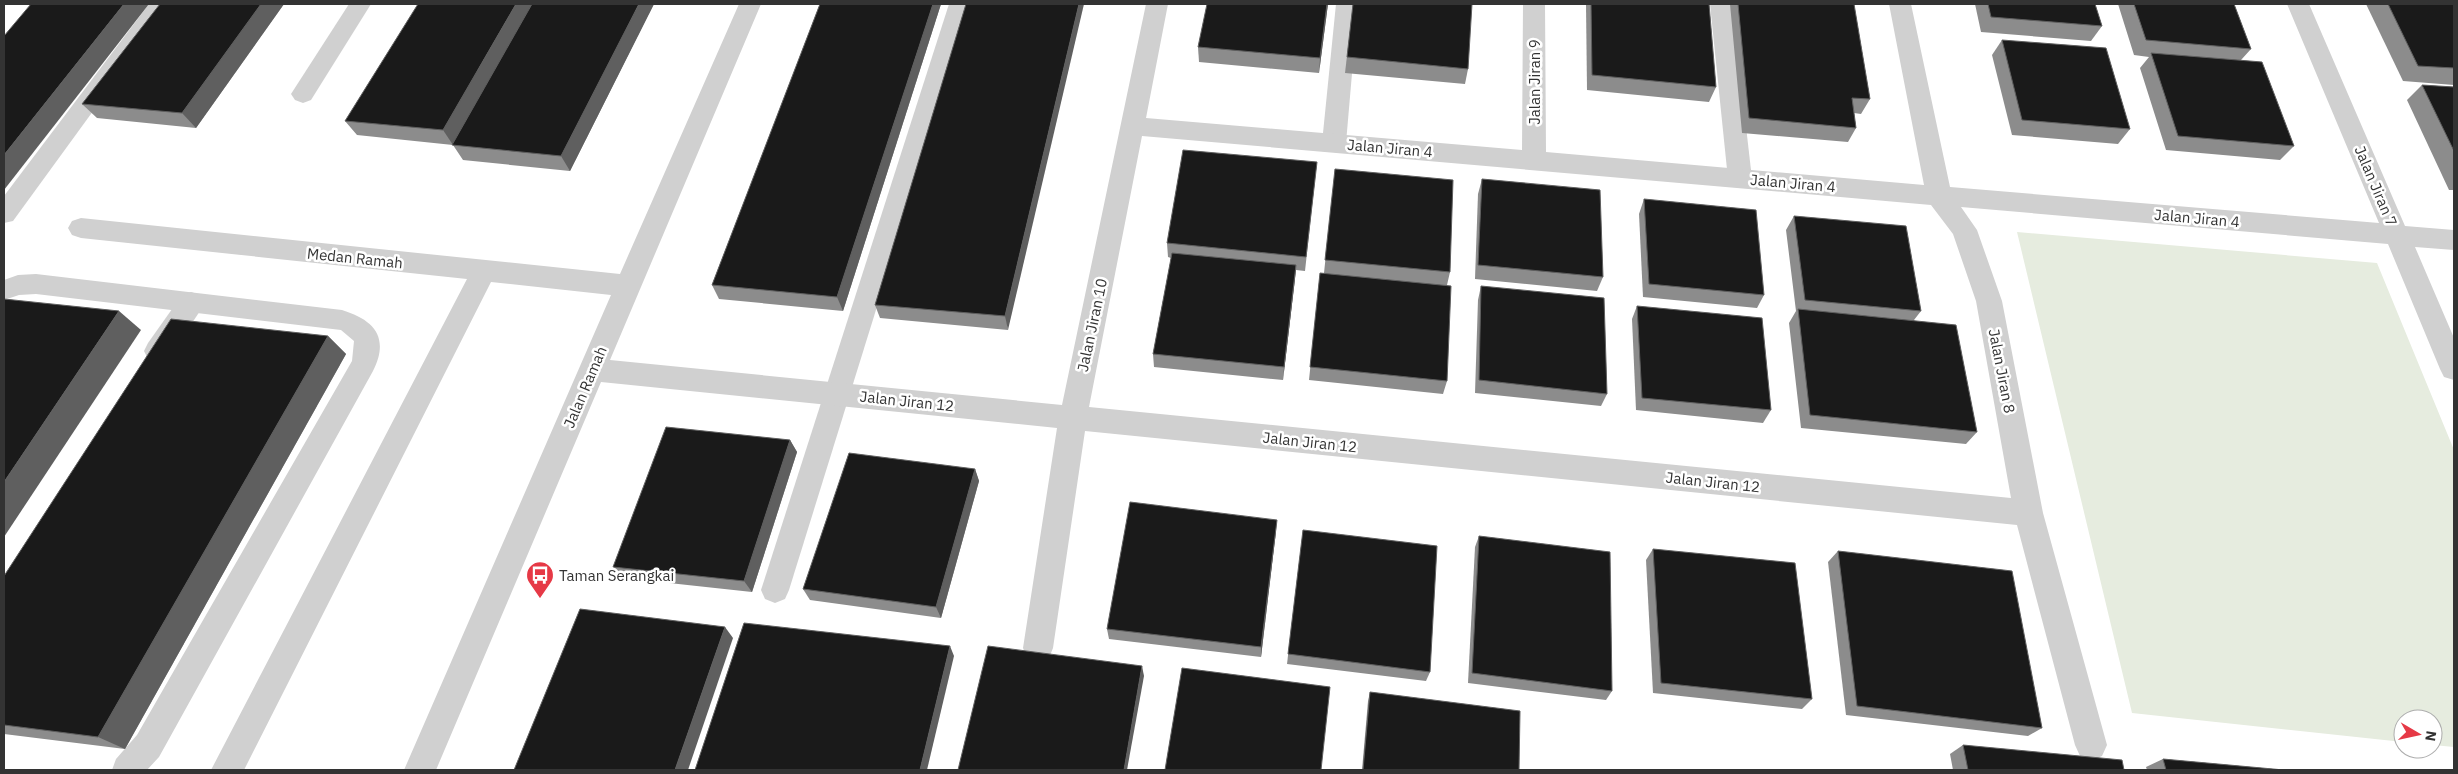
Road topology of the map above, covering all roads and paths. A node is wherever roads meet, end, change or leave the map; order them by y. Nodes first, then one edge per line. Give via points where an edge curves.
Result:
1 (160, 4) edge
2 (360, 4) edge
3 (750, 4) edge
4 (960, 4) edge
5 (1157, 4) edge
6 (1348, 4) edge
7 (1534, 4) edge
8 (1721, 4) edge
9 (1900, 4) edge
10 (2298, 4) edge
11 (302, 94) dead end
12 (1132, 126) junction
13 (1334, 143) junction
14 (1534, 161) junction
15 (1740, 179) junction
16 (1939, 196) junction
17 (4, 214) edge
18 (81, 228) dead end
19 (2397, 236) junction
20 (2454, 240) edge
21 (484, 271) junction
22 (629, 286) junction
23 (4, 290) edge
24 (191, 303) junction
25 (147, 369) edge
26 (2454, 369) edge
27 (592, 370) junction
28 (837, 394) junction
29 (1073, 418) junction
30 (2028, 513) junction
31 (775, 590) dead end
32 (1038, 648) dead end
33 (2091, 745) dead end
34 (127, 770) edge
35 (227, 770) edge
36 (420, 770) edge

1 - 17 lane
2 - 11 street
3 - 22 street, Jalan Ramah
4 - 28 lane
5 - 12 street, Jalan Jiran 10
6 - 13 lane
7 - 14 street, Jalan Jiran 9
8 - 15 lane
9 - 16 street, Jalan Jiran 8
10 - 19 street, Jalan Jiran 7
12 - 13 street, Jalan Jiran 4
12 - 29 street, Jalan Jiran 10
13 - 14 street, Jalan Jiran 4
14 - 15 street, Jalan Jiran 4
15 - 16 street, Jalan Jiran 4
16 - 19 street, Jalan Jiran 4
16 - 30 street, Jalan Jiran 8 via 1964,230 1989,301
18 - 21 street, Medan Ramah
19 - 20 street, Jalan Jiran 4
19 - 26 street, Jalan Jiran 7
21 - 22 street, Medan Ramah
21 - 35 street
22 - 27 street, Jalan Ramah
23 - 24 lane via 36,284
24 - 25 street
24 - 34 lane via 342,320 357,325 366,335 368,348 364,363 148,746
27 - 28 street, Jalan Jiran 12
27 - 36 street, Jalan Ramah
28 - 29 street, Jalan Jiran 12
28 - 31 lane
29 - 30 street, Jalan Jiran 12
29 - 32 street, Jalan Jiran 10
30 - 33 street, Jalan Jiran 8

